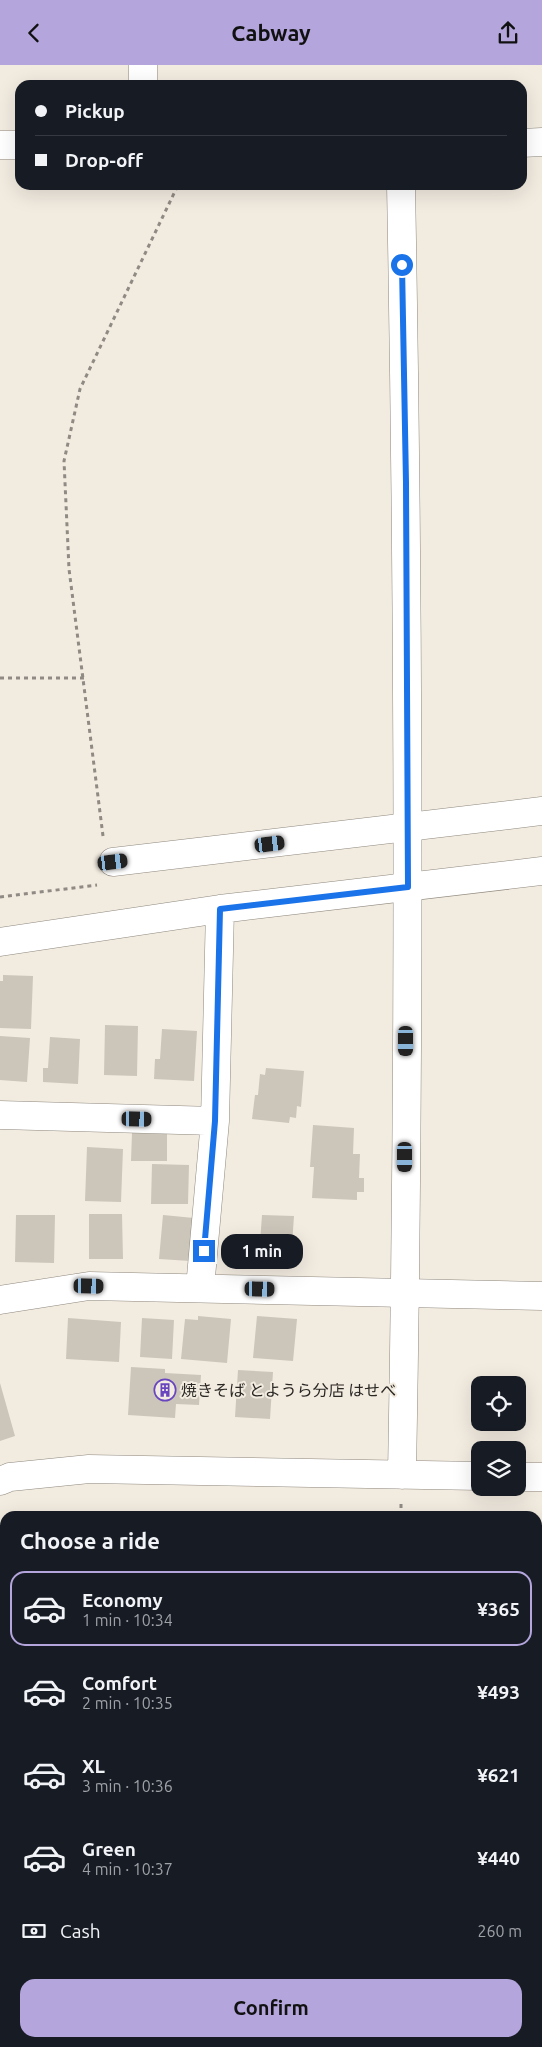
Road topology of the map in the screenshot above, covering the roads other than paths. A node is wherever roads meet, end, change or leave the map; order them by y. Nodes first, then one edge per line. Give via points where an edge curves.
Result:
1 (143, 65) edge
2 (143, 80) edge
3 (542, 142) edge
4 (527, 143) edge
5 (0, 145) edge
6 (15, 145) edge
7 (401, 190) edge
8 (542, 811) edge
9 (408, 828) junction
10 (113, 862) road end
11 (542, 871) edge
12 (408, 887) junction
13 (220, 909) junction
14 (0, 942) edge
15 (0, 1115) edge
16 (215, 1121) junction
17 (200, 1288) junction
18 (404, 1292) junction
19 (542, 1297) edge
20 (0, 1300) edge
21 (402, 1475) junction
22 (471, 1476) edge
23 (526, 1477) edge
24 (542, 1477) edge
25 (0, 1481) edge

1 - 2 street
3 - 4 street
5 - 6 street
7 - 9 street
8 - 9 street
9 - 10 street
9 - 12 street
11 - 12 street
12 - 13 street
12 - 18 street
13 - 14 street
13 - 16 street
15 - 16 street
16 - 17 street
17 - 18 street
17 - 20 street via 89,1286
18 - 19 street
18 - 21 street
21 - 22 street
21 - 25 street via 89,1469 10,1477
23 - 24 street

